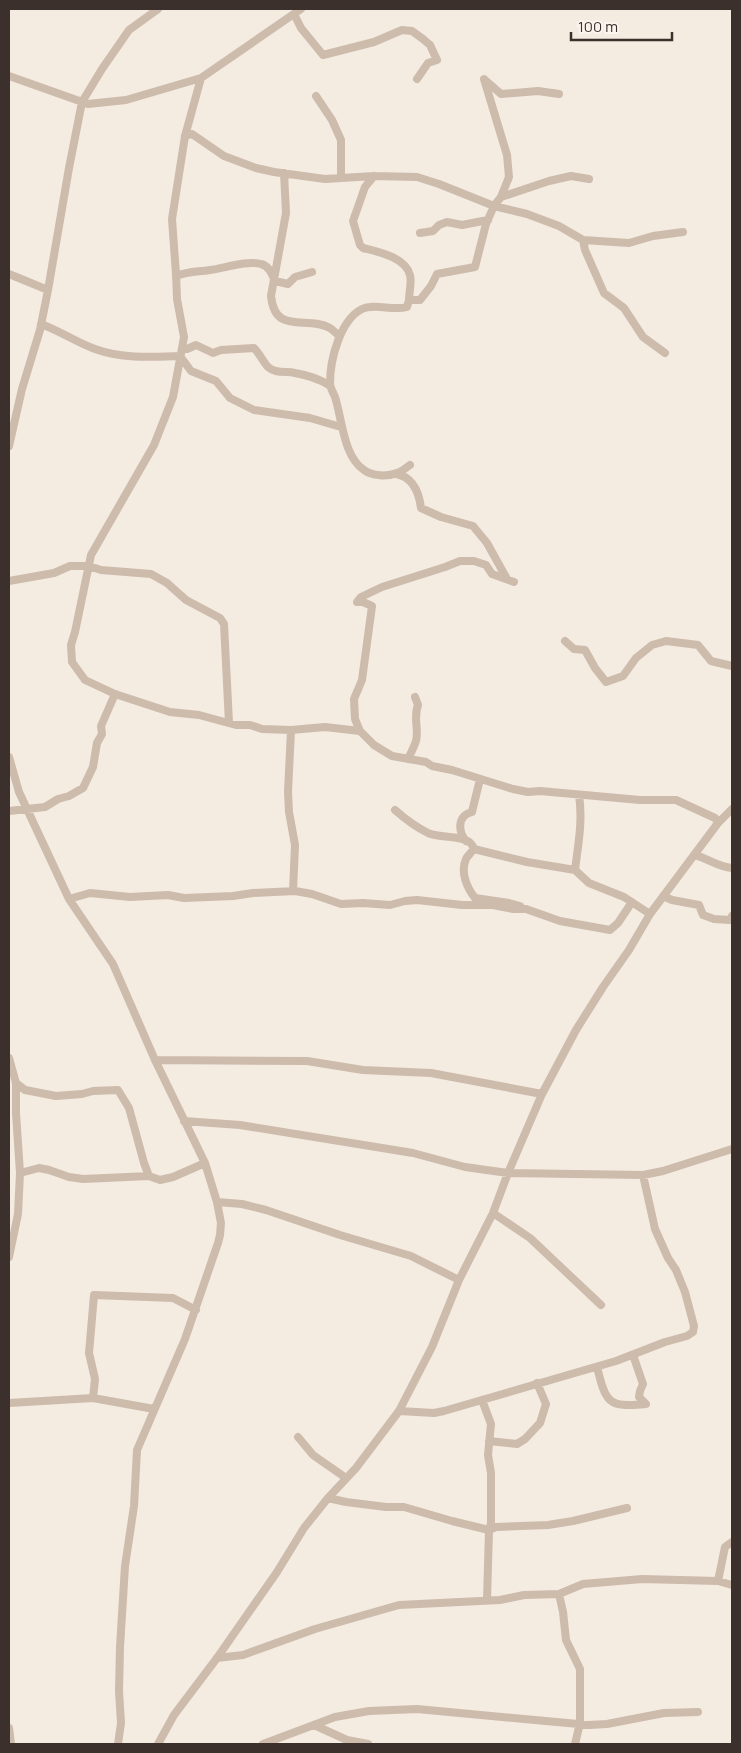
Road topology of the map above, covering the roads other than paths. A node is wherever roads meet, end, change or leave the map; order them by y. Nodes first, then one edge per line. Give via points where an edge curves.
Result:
1 (158, 9) edge
2 (301, 9) edge
3 (294, 14) junction
4 (9, 76) edge
5 (201, 78) junction
6 (417, 79) dead end
7 (559, 94) dead end
8 (316, 96) dead end
9 (82, 102) junction
10 (185, 136) junction
11 (284, 173) junction
12 (374, 176) junction
13 (341, 178) junction
14 (589, 180) dead end
15 (501, 197) junction
16 (494, 206) junction
17 (488, 220) junction
18 (683, 232) dead end
19 (420, 233) dead end
20 (583, 240) junction
21 (312, 272) dead end
22 (9, 274) edge
23 (176, 276) junction
24 (275, 281) junction
25 (48, 290) junction
26 (409, 300) junction
27 (41, 324) junction
28 (339, 336) junction
29 (181, 352) junction
30 (665, 353) dead end
31 (330, 385) junction
32 (341, 427) junction
33 (9, 446) edge
34 (410, 465) dead end
35 (396, 474) junction
36 (89, 566) junction
37 (9, 581) edge
38 (565, 641) dead end
39 (732, 666) edge
40 (115, 694) junction
41 (415, 697) dead end
42 (229, 723) junction
43 (291, 730) junction
44 (360, 731) junction
45 (9, 757) edge
46 (408, 760) junction
47 (480, 779) junction
48 (579, 796) junction
49 (28, 809) junction
50 (732, 809) edge
51 (395, 810) dead end
52 (9, 811) edge
53 (718, 823) junction
54 (466, 841) junction
55 (474, 850) junction
56 (694, 855) junction
57 (732, 868) edge
58 (575, 870) junction
59 (293, 891) junction
60 (663, 896) junction
61 (68, 899) junction
62 (632, 902) junction
63 (526, 909) junction
64 (650, 914) junction
65 (732, 916) edge
66 (9, 1058) edge
67 (155, 1060) junction
68 (16, 1083) junction
69 (25, 1090) junction
70 (542, 1094) junction
71 (16, 1097) junction
72 (184, 1121) junction
73 (732, 1149) edge
74 (205, 1163) junction
75 (20, 1173) junction
76 (508, 1173) junction
77 (643, 1175) junction
78 (149, 1176) junction
79 (217, 1202) junction
80 (493, 1213) junction
81 (9, 1257) edge
82 (459, 1280) junction
83 (601, 1305) dead end
84 (196, 1310) junction
85 (634, 1354) junction
86 (597, 1367) junction
87 (537, 1383) junction
88 (93, 1398) junction
89 (482, 1400) junction
90 (9, 1404) edge
91 (154, 1409) junction
92 (399, 1411) junction
93 (298, 1437) dead end
94 (489, 1441) junction
95 (346, 1478) junction
96 (328, 1498) junction
97 (628, 1508) dead end
98 (489, 1530) junction
99 (732, 1542) edge
100 (718, 1581) junction
101 (732, 1585) edge
102 (559, 1594) junction
103 (487, 1600) junction
104 (216, 1658) junction
105 (698, 1712) dead end
106 (580, 1723) junction
107 (314, 1725) junction
108 (9, 1728) edge
109 (11, 1744) edge
110 (118, 1744) edge
111 (158, 1744) edge
112 (263, 1744) edge
113 (368, 1744) edge
114 (575, 1744) edge

1 - 9 street via 129,30
2 - 3 street
3 - 5 street
3 - 6 street via 323,55 374,42 402,30 412,31 430,44 437,60 428,63
4 - 9 street
5 - 9 street via 126,100
5 - 10 street
7 - 15 street via 538,91 502,94 484,79 506,155 509,177
8 - 13 street via 332,120 340,140
9 - 25 street
10 - 11 street via 192,134 224,156 256,168
10 - 23 street via 172,219
11 - 13 street
11 - 24 street via 286,213
12 - 13 street
12 - 16 street via 417,177
12 - 26 street via 365,187 353,221 363,248 390,254 404,266 410,275
14 - 15 street via 571,176
15 - 16 street
16 - 17 street
16 - 20 street via 559,226
17 - 19 street via 462,224 448,222
17 - 26 street via 475,266 437,274 420,300
18 - 20 street via 629,243
20 - 30 street via 604,293 624,308 643,337
21 - 24 street via 295,277 288,284
22 - 25 street
23 - 24 street via 200,270 260,264 267,267
23 - 29 street via 176,299 184,337
24 - 28 street via 271,296 276,314 297,323 329,327
25 - 27 street
26 - 28 street via 407,307 401,309 369,306 362,309
27 - 29 street via 94,349 119,355 146,358
27 - 33 street
28 - 31 street
29 - 31 street via 196,345 213,353 254,348 264,358 267,367 277,372 303,374
29 - 32 street via 191,371 216,382 230,398 254,410 310,418
29 - 36 street via 173,397 163,426 91,555
31 - 32 street
32 - 35 street via 346,444 363,470 377,475
34 - 35 street
35 - 44 street via 404,475 414,484 421,508 473,526 510,581 492,574 486,565 460,561 361,597 357,602 372,606 372,614 362,680 354,700
36 - 37 street via 70,566 54,573
36 - 40 street via 70,645 72,662 85,680
36 - 42 street via 151,574 186,600 220,618 226,642
38 - 39 street via 574,649 585,650 606,682 623,676 636,658 652,645 666,641 698,645 711,661
40 - 42 street via 170,712
40 - 49 street via 100,726 102,734 93,767 83,788 45,807
41 - 46 street via 418,705 416,740
42 - 43 street
43 - 44 street
43 - 59 street via 288,792 295,845
44 - 46 street via 392,756
45 - 49 street via 19,792
46 - 47 street via 426,762
47 - 48 street via 528,792
47 - 54 street via 472,812 463,816 460,824 459,831
48 - 53 street via 676,800 715,818
48 - 58 street via 580,828
49 - 52 street
49 - 61 street
50 - 53 street
51 - 54 street via 428,833
53 - 56 street
54 - 55 street via 473,845
55 - 58 street
55 - 63 street via 466,858 464,872 467,887 475,898
56 - 57 street
56 - 60 street
58 - 62 street via 589,883
59 - 61 street via 184,898 90,893
59 - 63 street via 340,904 385,905 417,900
60 - 64 street
60 - 65 street via 699,905 703,915 714,919 730,920
61 - 67 street via 113,964
62 - 63 street via 610,930 560,921
62 - 64 street
64 - 70 street via 576,1030
66 - 68 street
67 - 70 street via 307,1061 363,1070 431,1073
67 - 72 street
68 - 69 street
68 - 71 street
69 - 71 street
69 - 78 street via 56,1096 118,1090 129,1108
70 - 76 street
71 - 75 street
72 - 74 street
72 - 76 street via 240,1125 414,1153 465,1167
73 - 77 street
74 - 78 street via 173,1177 160,1180
74 - 79 street
75 - 78 street via 39,1168 84,1179
75 - 81 street via 18,1214
76 - 77 street
76 - 80 street
77 - 85 street via 655,1229 685,1292 694,1326 693,1332 687,1336
79 - 82 street via 266,1210 411,1256
79 - 84 street via 220,1235
80 - 82 street
80 - 83 street via 530,1238
82 - 92 street via 432,1347
84 - 88 street via 173,1298 94,1295 90,1353 95,1379
84 - 91 street
85 - 86 street
85 - 86 street via 643,1384 639,1397 646,1404 613,1403 605,1396
86 - 87 street
87 - 89 street
87 - 94 street via 546,1404 540,1423 517,1444
88 - 90 street
88 - 91 street
89 - 92 street via 434,1414
89 - 94 street via 490,1419
91 - 110 street via 137,1450 124,1584
92 - 95 street
93 - 95 street via 313,1455
94 - 98 street
95 - 96 street
96 - 98 street via 386,1508 404,1506
96 - 104 street
97 - 98 street via 548,1525
98 - 103 street
99 - 100 street via 725,1547
100 - 101 street
100 - 102 street via 611,1581 583,1584
102 - 103 street
102 - 106 street via 566,1640 580,1669
103 - 104 street via 398,1606 315,1629 243,1654
104 - 111 street via 174,1715
105 - 106 street via 664,1712 607,1724
106 - 107 street via 417,1709 369,1711 335,1717
106 - 114 street
107 - 112 street
107 - 113 street via 340,1737
108 - 109 street

